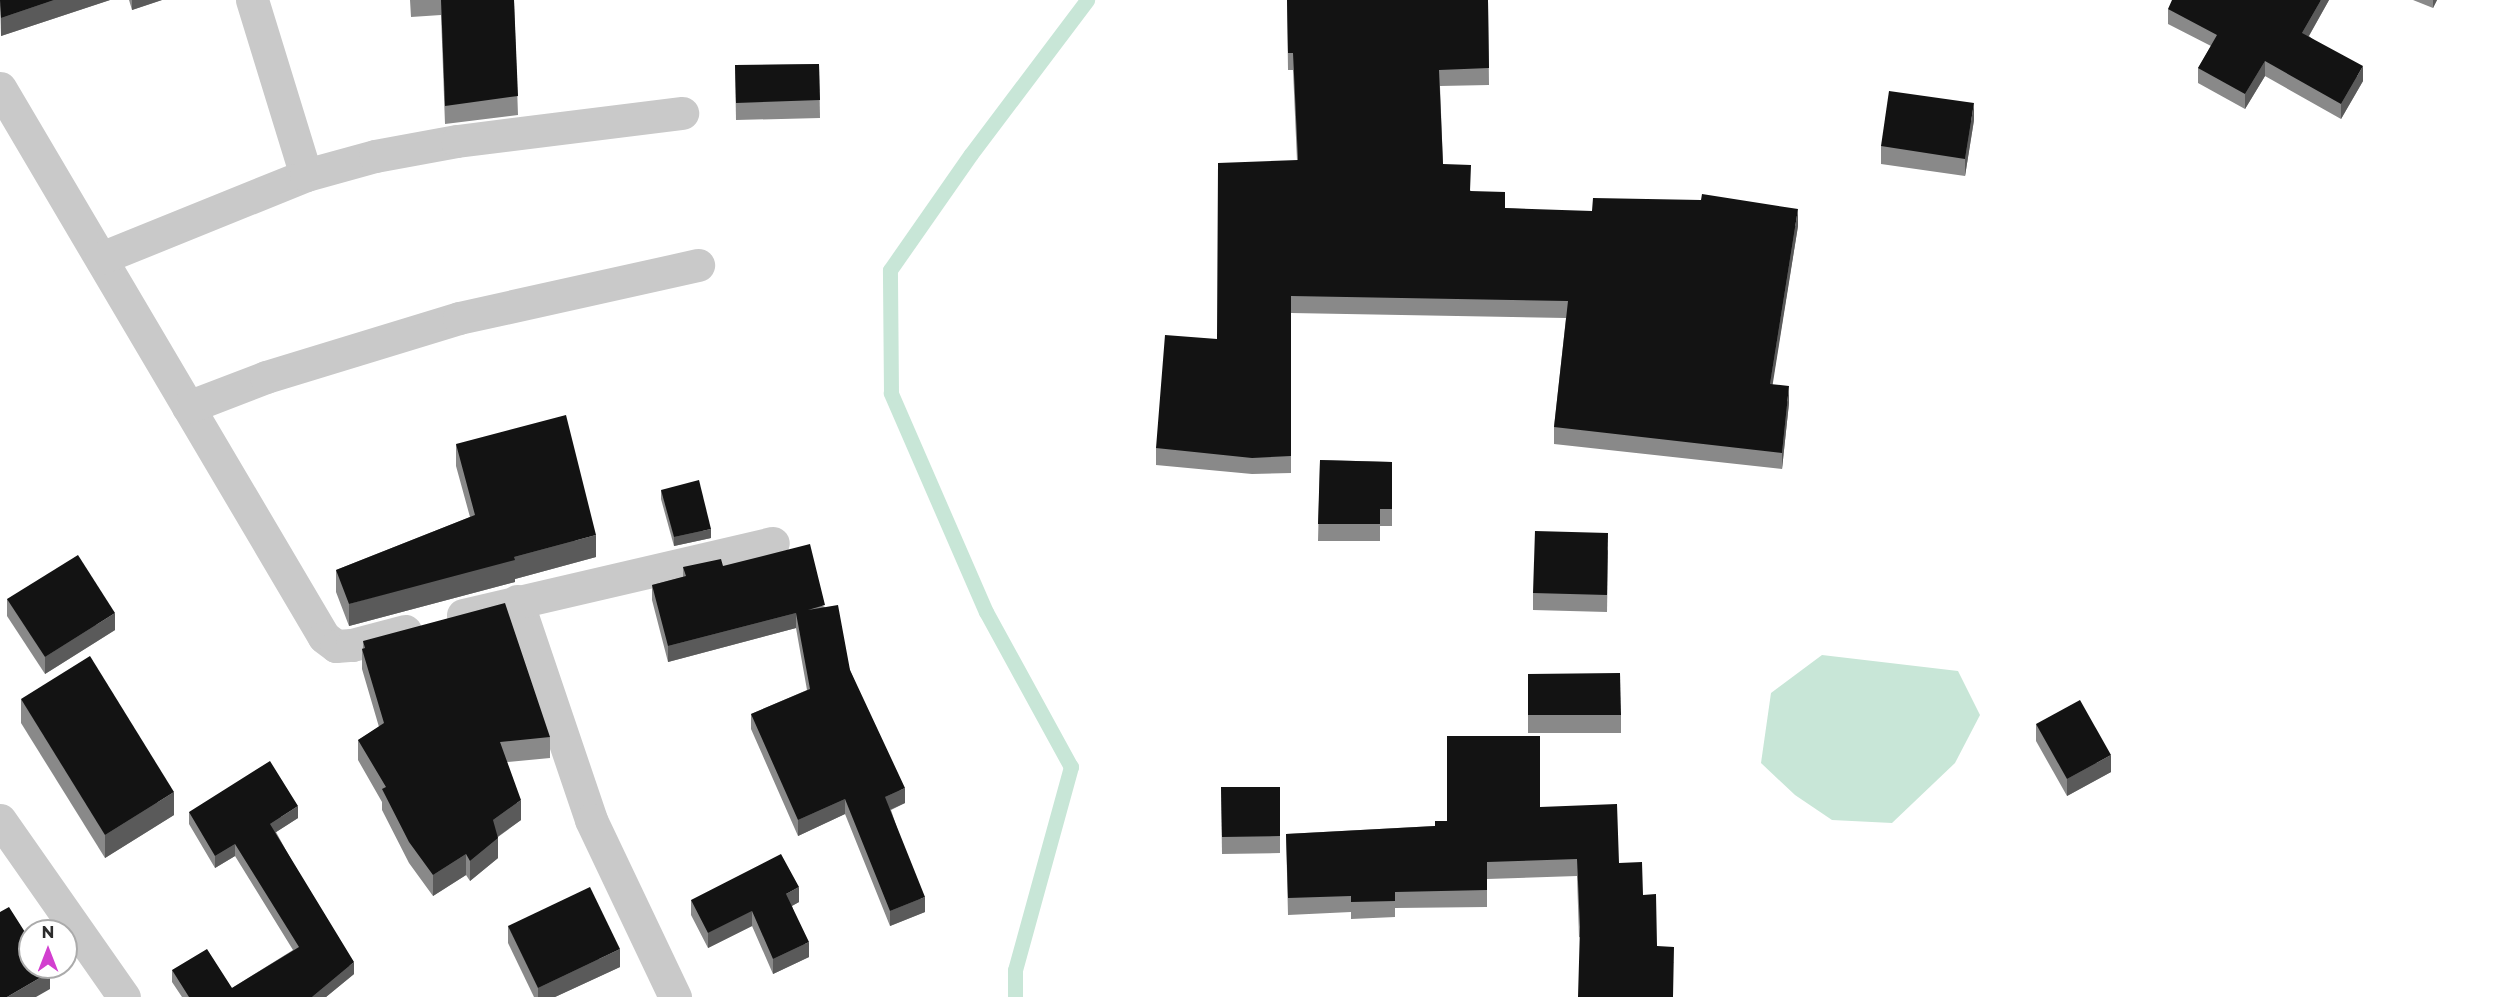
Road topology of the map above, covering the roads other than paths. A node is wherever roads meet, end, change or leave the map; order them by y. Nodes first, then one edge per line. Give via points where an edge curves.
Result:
1 (252, 0) edge
2 (0, 88) edge
3 (682, 113) dead end
4 (306, 175) junction
5 (101, 258) junction
6 (698, 265) dead end
7 (188, 406) junction
8 (773, 543) dead end
9 (517, 601) junction
10 (0, 820) edge
11 (124, 997) edge
12 (675, 997) edge

1 - 4 street
2 - 5 street
3 - 4 street via 457,141 375,156
4 - 5 street
5 - 7 street
6 - 7 street via 459,318 266,377
7 - 9 street via 324,637 336,646
8 - 9 street
9 - 12 street via 591,820
10 - 11 street

